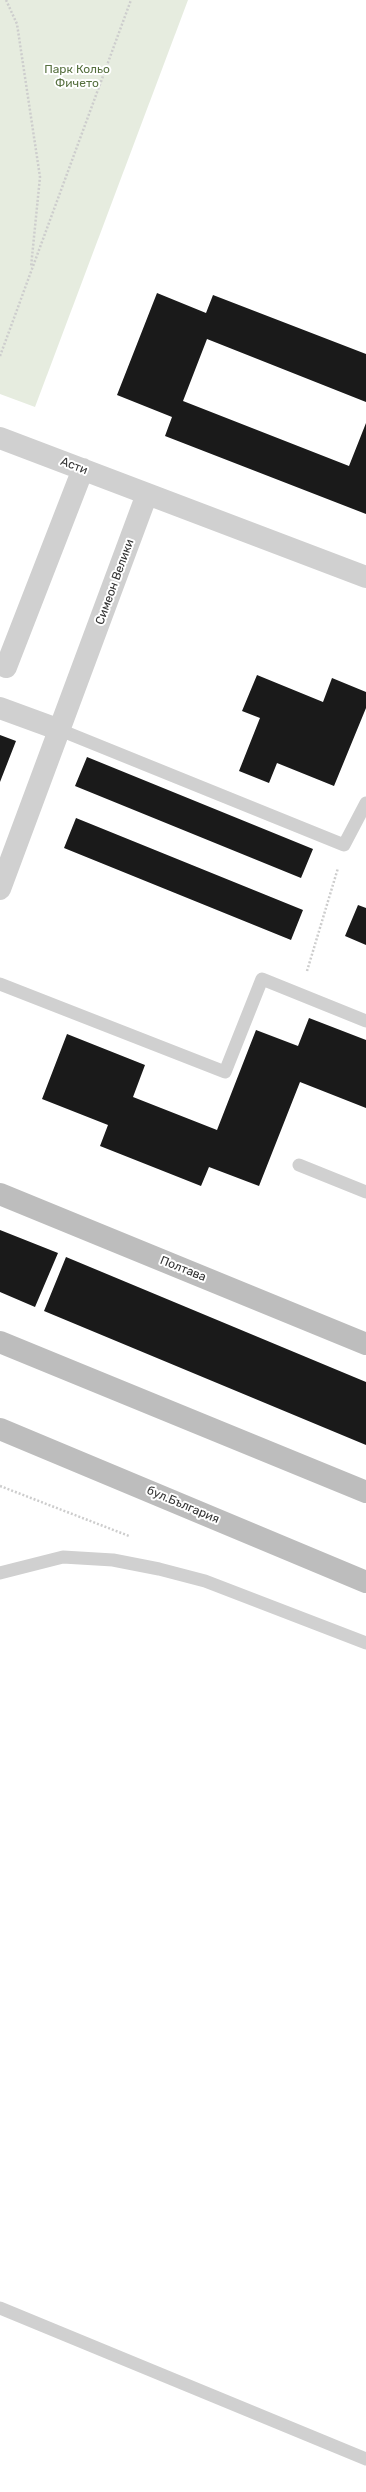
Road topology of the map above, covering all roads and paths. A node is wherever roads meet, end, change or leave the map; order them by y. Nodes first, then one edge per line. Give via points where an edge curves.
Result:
1 (6, 0) edge
2 (131, 0) edge
3 (31, 272) junction
4 (0, 356) edge
5 (0, 438) edge
6 (83, 469) junction
7 (147, 494) junction
8 (366, 578) edge
9 (0, 664) edge
10 (0, 708) edge
11 (60, 730) junction
12 (366, 803) edge
13 (344, 845) junction
14 (0, 889) edge
15 (0, 984) edge
16 (301, 994) junction
17 (366, 1021) edge
18 (299, 1166) dead end
19 (366, 1192) edge
20 (0, 1194) edge
21 (0, 1342) edge
22 (366, 1344) edge
23 (0, 1429) edge
24 (366, 1492) edge
25 (0, 1573) edge
26 (366, 1582) edge
27 (366, 1643) edge
28 (0, 2308) edge
29 (366, 2459) edge

1 - 3 path via 17,24 40,177
2 - 3 path
3 - 4 path
5 - 6 street, Асти
6 - 7 street, Асти
6 - 9 street via 6,666
7 - 8 street
7 - 11 street, Симеон Велики
10 - 11 street
11 - 13 lane
11 - 14 street, Симеон Велики
12 - 13 lane
13 - 16 path
15 - 16 lane via 225,1072 262,979
16 - 17 lane
18 - 19 lane
20 - 22 main road, Полтава
21 - 24 main road
23 - 26 main road, бул.България
25 - 27 lane via 63,1557 113,1560 205,1581
28 - 29 lane

